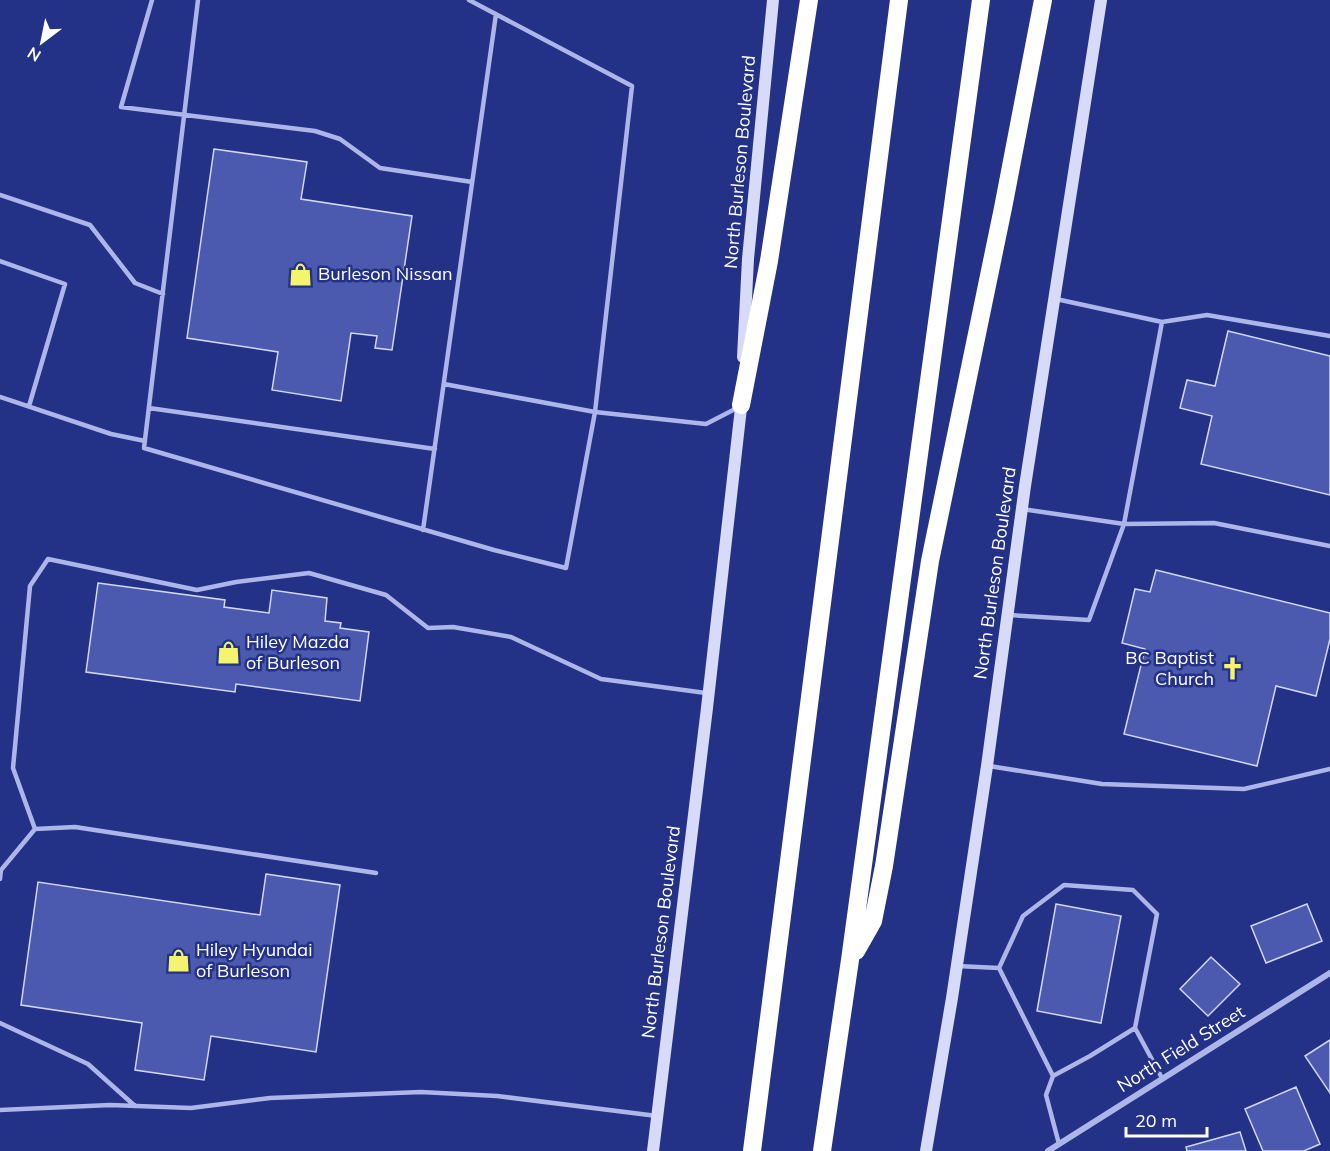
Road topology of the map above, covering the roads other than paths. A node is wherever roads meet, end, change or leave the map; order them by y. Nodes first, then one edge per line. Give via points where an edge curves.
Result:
1 (152, 0) edge
2 (198, 0) edge
3 (469, 0) edge
4 (773, 0) edge
5 (809, 0) edge
6 (899, 0) edge
7 (981, 0) edge
8 (1042, 0) edge
9 (1101, 0) edge
10 (496, 14) junction
11 (184, 115) junction
12 (472, 182) junction
13 (0, 195) edge
14 (0, 261) edge
15 (163, 294) junction
16 (1054, 298) junction
17 (1162, 322) junction
18 (1330, 336) edge
19 (444, 384) junction
20 (0, 397) edge
21 (741, 405) junction
22 (29, 406) junction
23 (149, 408) junction
24 (595, 412) junction
25 (145, 441) junction
26 (435, 449) junction
27 (1022, 509) junction
28 (1124, 524) junction
29 (423, 530) junction
30 (1330, 546) edge
31 (1008, 615) junction
32 (708, 693) junction
33 (987, 766) junction
34 (1330, 769) edge
35 (35, 829) junction
36 (376, 873) dead end
37 (0, 879) edge
38 (850, 960) junction
39 (957, 966) junction
40 (999, 968) junction
41 (1330, 973) edge
42 (0, 1023) edge
43 (1135, 1028) junction
44 (1053, 1076) junction
45 (1162, 1078) junction
46 (135, 1106) junction
47 (0, 1110) edge
48 (657, 1116) junction
49 (1059, 1144) junction
50 (652, 1151) edge
51 (752, 1151) edge
52 (822, 1151) edge
53 (926, 1151) edge
54 (1048, 1151) edge

1 - 11 lane via 121,107
2 - 11 lane
3 - 10 lane
4 - 21 main road, North Burleson Boulevard via 748,259
5 - 21 highway via 769,261
6 - 51 highway
7 - 38 highway
8 - 38 highway via 930,561 882,877 873,921
9 - 16 main road, North Burleson Boulevard
10 - 12 lane
10 - 24 lane via 632,86
11 - 12 lane via 315,131 340,140 380,168
11 - 15 lane
12 - 19 lane
13 - 15 lane via 90,225 135,283
14 - 22 lane via 65,284
15 - 23 lane
16 - 17 lane
16 - 27 main road, North Burleson Boulevard
17 - 18 lane via 1207,315
17 - 28 lane
19 - 24 lane
19 - 26 lane
20 - 22 lane
21 - 24 lane via 706,424
21 - 32 main road, North Burleson Boulevard
22 - 25 lane via 111,434
23 - 25 lane
23 - 26 lane
24 - 29 lane via 566,568
25 - 29 lane via 144,448
26 - 29 lane
27 - 28 lane
27 - 31 main road, North Burleson Boulevard
28 - 30 lane via 1214,523
28 - 31 lane via 1089,620
31 - 33 main road, North Burleson Boulevard
32 - 35 lane via 601,679 511,637 453,627 428,628 386,595 309,573 197,590 48,559 30,586 13,768
32 - 48 main road, North Burleson Boulevard
33 - 34 lane via 1102,784 1244,789
33 - 39 main road, North Burleson Boulevard
35 - 36 lane via 75,827
35 - 37 lane via 1,870
38 - 52 highway
39 - 40 lane
39 - 53 main road, North Burleson Boulevard
40 - 43 lane via 1023,916 1064,885 1133,890 1157,914
40 - 44 lane
41 - 45 street, North Field Street
42 - 46 lane via 88,1064
43 - 44 lane
43 - 45 lane
44 - 49 lane via 1046,1095
45 - 49 street, North Field Street
46 - 47 lane
46 - 48 lane via 191,1108 270,1098 421,1092 497,1096
48 - 50 main road, North Burleson Boulevard
49 - 54 street, North Field Street

